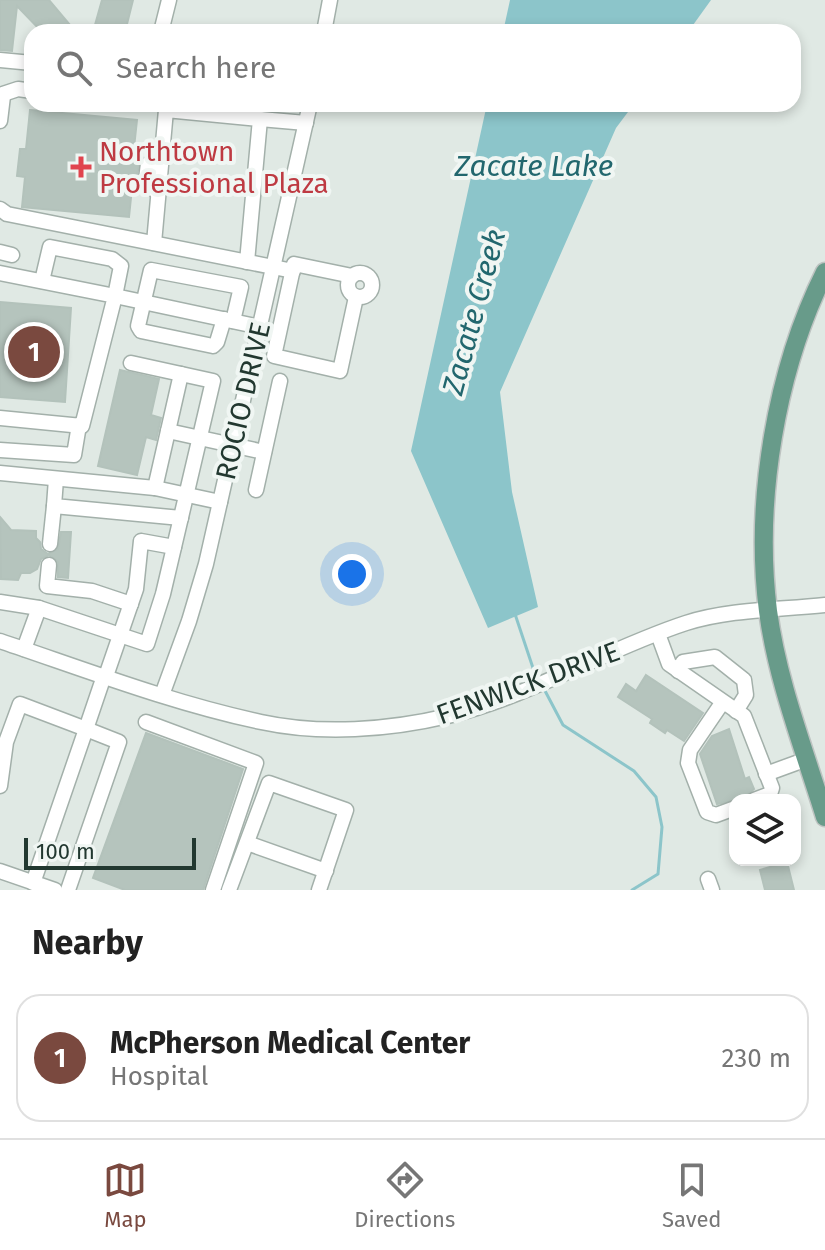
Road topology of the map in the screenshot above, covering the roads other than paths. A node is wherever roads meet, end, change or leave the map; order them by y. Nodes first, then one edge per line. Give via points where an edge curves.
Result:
1 (169, 0) edge
2 (330, 0) edge
3 (163, 24) edge
4 (326, 24) edge
5 (0, 60) edge
6 (24, 62) edge
7 (24, 90) edge
8 (1, 95) edge
9 (161, 112) edge
10 (202, 112) edge
11 (308, 112) edge
12 (260, 119) junction
13 (0, 121) edge
14 (306, 123) junction
15 (0, 209) edge
16 (154, 243) junction
17 (247, 262) junction
18 (273, 267) junction
19 (293, 271) junction
20 (825, 272) edge
21 (0, 273) edge
22 (42, 281) junction
23 (115, 296) junction
24 (144, 302) junction
25 (229, 320) junction
26 (260, 327) junction
27 (131, 363) dead end
28 (181, 374) junction
29 (280, 381) dead end
30 (0, 418) edge
31 (79, 425) junction
32 (168, 431) junction
33 (200, 438) junction
34 (233, 446) junction
35 (0, 450) edge
36 (264, 452) junction
37 (0, 473) edge
38 (56, 479) junction
39 (155, 488) junction
40 (256, 490) dead end
41 (187, 495) junction
42 (220, 502) junction
43 (54, 506) junction
44 (181, 518) junction
45 (50, 544) dead end
46 (174, 547) junction
47 (49, 565) dead end
48 (0, 602) edge
49 (131, 604) junction
50 (825, 605) edge
51 (39, 608) junction
52 (768, 611) junction
53 (658, 634) junction
54 (120, 635) junction
55 (0, 641) edge
56 (24, 649) junction
57 (678, 671) junction
58 (105, 676) junction
59 (162, 695) junction
60 (729, 707) junction
61 (146, 722) dead end
62 (86, 729) junction
63 (807, 759) junction
64 (766, 774) junction
65 (0, 786) edge
66 (770, 794) edge
67 (729, 810) edge
68 (825, 817) edge
69 (247, 843) junction
70 (0, 871) edge
71 (326, 871) junction
72 (33, 883) junction
73 (55, 890) edge
74 (68, 890) edge
75 (213, 890) edge
76 (229, 890) edge
77 (319, 890) edge

1 - 3 street
2 - 4 street
5 - 6 street
7 - 8 street
8 - 13 street
9 - 16 street
10 - 12 street
11 - 14 street, ROCIO DRIVE
12 - 14 street
12 - 17 street
14 - 18 street, ROCIO DRIVE
15 - 16 street
16 - 17 street
17 - 18 street
18 - 19 street
18 - 26 street, ROCIO DRIVE
19 - 19 street via 274,356 340,371 356,297 368,295 372,281 363,273 352,276 294,264
20 - 52 main road via 806,309 780,396 771,449
21 - 22 street
22 - 23 street
22 - 23 street via 50,247 112,259 121,266
23 - 24 street
23 - 31 street
24 - 25 street
24 - 25 street via 141,331 207,346 217,342
24 - 25 street via 151,270 241,287
25 - 26 street
26 - 34 street, ROCIO DRIVE
27 - 28 street
28 - 32 street
28 - 33 street via 213,381
29 - 36 street
30 - 31 street
31 - 35 street via 74,455
32 - 33 street
32 - 39 street
33 - 34 street
33 - 41 street
34 - 36 street
34 - 42 street, ROCIO DRIVE
36 - 40 street
37 - 38 street
38 - 39 street
38 - 43 street
39 - 41 street
41 - 42 street
41 - 44 street
42 - 59 street, ROCIO DRIVE via 189,621
43 - 44 street
43 - 45 street
44 - 46 street
46 - 49 street via 141,541
46 - 54 street via 147,644
47 - 49 street via 47,586 92,591
48 - 51 street
49 - 54 street
50 - 52 street, FENWICK DRIVE
51 - 54 street
51 - 56 street
52 - 53 street, FENWICK DRIVE via 707,618
52 - 63 main road
53 - 57 street via 669,664
53 - 59 street, FENWICK DRIVE via 451,715 360,729 263,723
54 - 58 street
55 - 56 street, FENWICK DRIVE
56 - 58 street, FENWICK DRIVE
57 - 60 street
57 - 60 street via 683,662 715,657 744,680 746,695
58 - 59 street, FENWICK DRIVE
58 - 62 street
60 - 64 street via 744,716
60 - 67 street via 690,750 688,763 707,812
61 - 75 street via 256,763
62 - 65 street via 20,704 6,742
62 - 72 street
62 - 74 street via 119,742
63 - 64 street
63 - 68 main road
64 - 66 street
69 - 71 street
69 - 71 street via 269,783 346,810
69 - 76 street
70 - 72 street
71 - 77 street
72 - 73 street

